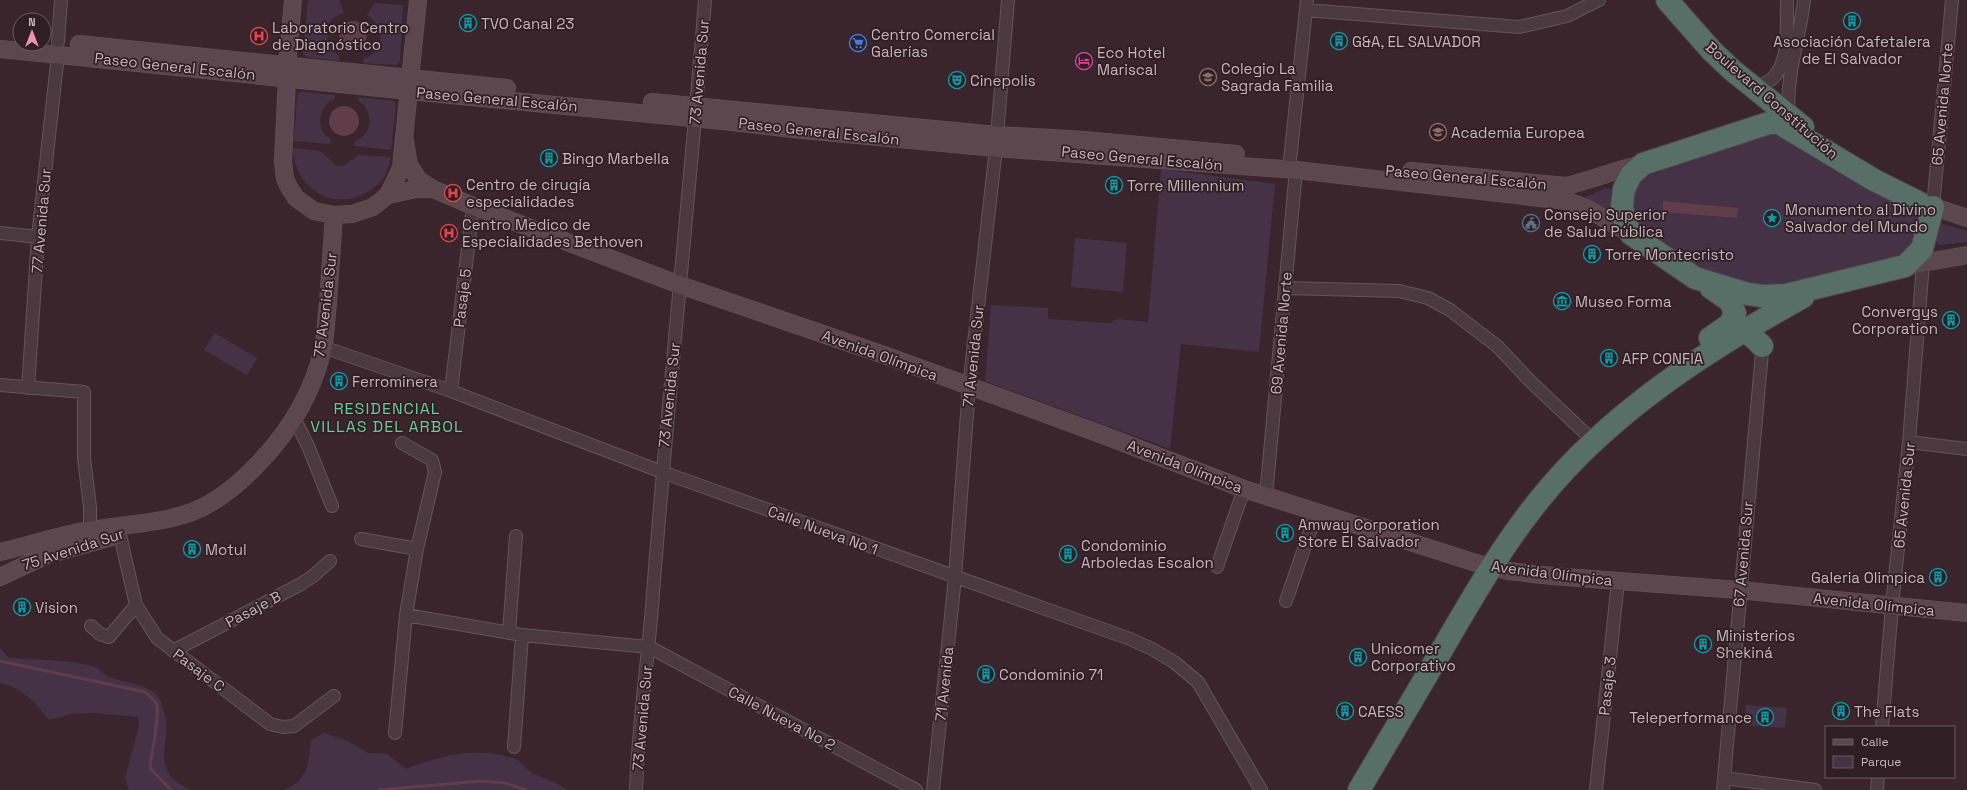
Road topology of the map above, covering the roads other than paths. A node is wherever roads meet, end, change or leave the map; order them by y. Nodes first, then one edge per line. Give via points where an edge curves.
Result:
1 (61, 0) edge
2 (293, 0) edge
3 (418, 0) edge
4 (705, 0) edge
5 (1008, 0) edge
6 (1600, 0) edge
7 (1652, 0) edge
8 (1667, 0) edge
9 (1787, 0) edge
10 (1804, 0) edge
11 (1952, 0) edge
12 (1306, 5) edge
13 (0, 37) edge
14 (12, 38) edge
15 (53, 46) edge
16 (0, 49) edge
17 (287, 72) junction
18 (410, 85) junction
19 (1754, 88) junction
20 (696, 112) junction
21 (1789, 115) junction
22 (1751, 127) junction
23 (404, 136) junction
24 (997, 141) junction
25 (1643, 164) junction
26 (1846, 164) junction
27 (1293, 165) junction
28 (433, 189) junction
29 (388, 195) junction
30 (1926, 205) junction
31 (473, 206) junction
32 (334, 216) junction
33 (1967, 218) edge
34 (0, 233) edge
35 (1631, 234) junction
36 (38, 237) junction
37 (1967, 255) edge
38 (1914, 264) junction
39 (1695, 278) junction
40 (680, 285) junction
41 (1821, 287) junction
42 (1285, 288) junction
43 (1765, 318) junction
44 (1744, 331) junction
45 (1762, 346) junction
46 (323, 347) junction
47 (0, 385) edge
48 (970, 387) junction
49 (28, 388) junction
50 (451, 391) junction
51 (294, 418) junction
52 (1585, 433) junction
53 (1909, 442) junction
54 (402, 443) dead end
55 (1967, 449) edge
56 (662, 472) junction
57 (1244, 489) junction
58 (1266, 496) junction
59 (332, 506) dead end
60 (1316, 514) junction
61 (147, 524) junction
62 (90, 530) junction
63 (120, 534) junction
64 (516, 536) dead end
65 (360, 539) dead end
66 (417, 549) junction
67 (0, 552) edge
68 (330, 561) dead end
69 (1483, 565) junction
70 (1217, 567) dead end
71 (0, 577) edge
72 (955, 577) junction
73 (1618, 581) junction
74 (1739, 590) junction
75 (1286, 600) dead end
76 (136, 605) junction
77 (1892, 606) junction
78 (1967, 613) edge
79 (406, 616) junction
80 (91, 626) dead end
81 (509, 633) junction
82 (522, 635) junction
83 (649, 647) junction
84 (173, 651) junction
85 (334, 696) dead end
86 (1882, 726) edge
87 (395, 733) dead end
88 (514, 747) dead end
89 (1878, 778) edge
90 (1723, 784) edge
91 (636, 790) edge
92 (916, 790) edge
93 (933, 790) edge
94 (1261, 790) edge
95 (1342, 790) edge
96 (1359, 790) edge
97 (1596, 790) edge
98 (1815, 790) edge
99 (1877, 790) edge

1 - 15 street, 77 Avenida Sur
2 - 17 main road
3 - 18 main road
4 - 20 street, 73 Avenida Sur
5 - 24 street, 71 Avenida Sur
6 - 12 street via 1567,16 1519,27
7 - 22 highway, Boulevard Constitución via 1696,50 1758,110 1759,117
8 - 19 highway, Boulevard Constitución via 1711,50
9 - 19 street via 1782,60 1772,79
10 - 21 street via 1788,89
11 - 30 street, 65 Avenida Norte
12 - 27 street, 69 Avenida Norte
13 - 14 main road
15 - 16 main road, Paseo General Escalón
15 - 17 main road, Paseo General Escalón
15 - 36 street, 77 Avenida Sur
17 - 18 main road, Paseo General Escalón
17 - 32 main road via 282,148 285,179 296,198 314,211
18 - 20 main road, Paseo General Escalón
18 - 23 main road
19 - 21 highway, Boulevard Constitución
20 - 24 main road, Paseo General Escalón
20 - 40 street, 73 Avenida Sur
21 - 26 highway, Boulevard Constitución
22 - 25 highway
22 - 26 highway via 1779,123
23 - 28 main road, Avenida Olímpica via 412,171 419,180
23 - 29 main road via 401,168
24 - 27 main road, Paseo General Escalón via 1130,144
24 - 48 street, 71 Avenida Sur
25 - 27 main road, Paseo General Escalón via 1621,168 1566,186
25 - 35 highway via 1630,175 1624,190 1622,206
26 - 30 highway
27 - 35 main road, Paseo General Escalón via 1567,201 1586,208
27 - 42 street, 69 Avenida Norte
28 - 29 main road, Avenida Olímpica via 416,189
28 - 31 main road, Avenida Olímpica
29 - 32 main road via 373,207 352,214
30 - 33 main road
30 - 38 highway via 1922,249
31 - 40 main road, Avenida Olímpica
31 - 50 street, Pasaje 5
32 - 46 main road, 75 Avenida Sur
34 - 36 street
35 - 39 highway
36 - 49 street, 77 Avenida Sur
37 - 38 main road
38 - 41 highway
38 - 53 street, 65 Avenida Sur
39 - 41 highway via 1762,296 1786,295
39 - 52 highway via 1730,301 1735,313 1730,324 1654,375
40 - 48 main road, Avenida Olímpica
40 - 56 street, 73 Avenida Sur
41 - 43 highway
42 - 52 street via 1399,291 1428,298 1450,310 1497,346
42 - 58 street, 69 Avenida Norte
43 - 44 highway
43 - 45 street, 67 Avenida Sur
44 - 45 highway
44 - 69 highway via 1632,409 1583,452
45 - 74 street, 67 Avenida Sur
46 - 50 street, Calle Nueva No 1
46 - 51 main road, 75 Avenida Sur via 310,386
47 - 49 street
48 - 57 main road, Avenida Olímpica
48 - 72 street, 71 Avenida Sur
49 - 62 street via 84,392 84,458
50 - 56 street, Calle Nueva No 1
51 - 59 street
51 - 61 main road, 75 Avenida Sur via 274,447 228,493 193,512
52 - 69 highway via 1531,489
53 - 55 street
53 - 77 street, 65 Avenida Sur
54 - 66 street via 432,460 435,472
56 - 72 street, Calle Nueva No 1
56 - 83 street, 73 Avenida Sur
57 - 58 main road, Avenida Olímpica
57 - 70 street
58 - 60 main road, Avenida Olímpica
60 - 69 main road, Avenida Olímpica
60 - 75 street
61 - 62 main road, 75 Avenida Sur
61 - 63 main road, 75 Avenida Sur
62 - 67 main road, 75 Avenida Sur
63 - 71 main road, 75 Avenida Sur via 46,555
63 - 76 street, Pasaje C
64 - 81 street
65 - 66 street
66 - 79 street
68 - 84 street, Pasaje B via 314,576
69 - 73 main road, Avenida Olímpica via 1545,576
69 - 95 highway
69 - 96 highway
72 - 93 street, 71 Avenida
72 - 94 street, Calle Nueva No 1 via 1130,639 1174,662 1198,682
73 - 74 main road, Avenida Olímpica
73 - 97 street, Pasaje 3
74 - 77 main road, Avenida Olímpica
74 - 90 street, 67 Avenida Sur
76 - 80 street via 109,637 100,634
76 - 84 street, Pasaje C via 157,638
77 - 78 main road, Avenida Olímpica
77 - 86 street, 65 Avenida Sur
79 - 81 street
79 - 87 street
81 - 82 street
82 - 83 street
82 - 88 street
83 - 91 street, 73 Avenida Sur via 641,709
83 - 92 street, Calle Nueva No 2
84 - 85 street, Pasaje C via 270,724 294,726
89 - 99 street
90 - 98 street

